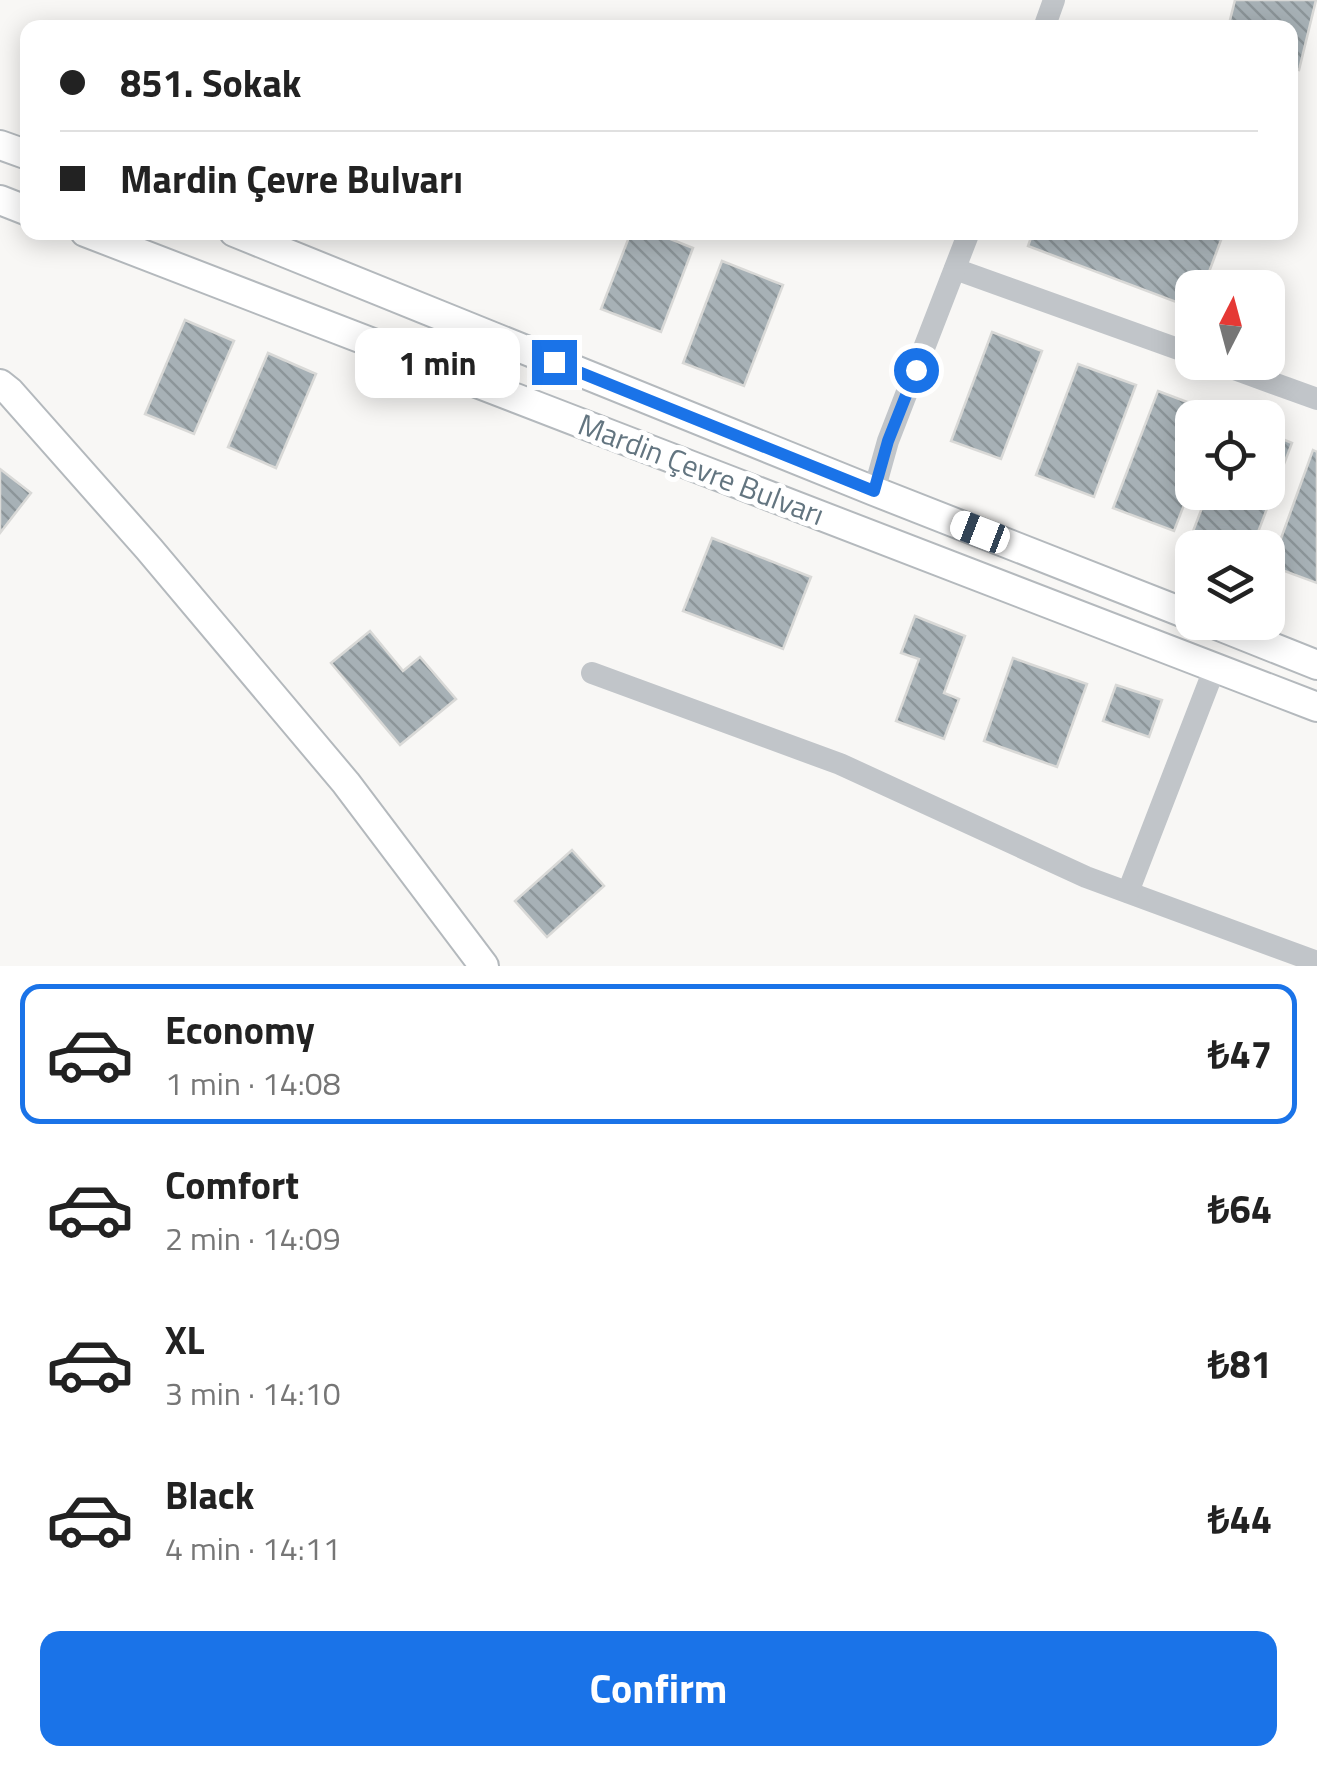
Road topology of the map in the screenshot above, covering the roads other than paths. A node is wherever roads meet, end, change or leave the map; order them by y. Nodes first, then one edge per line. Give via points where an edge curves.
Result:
1 (105, 240) edge
2 (254, 240) edge
3 (966, 240) edge
4 (956, 269) junction
5 (1175, 348) edge
6 (1265, 380) edge
7 (0, 384) edge
8 (1317, 399) edge
9 (874, 491) junction
10 (1175, 609) edge
11 (1254, 640) edge
12 (1317, 665) edge
13 (1215, 667) junction
14 (592, 672) dead end
15 (1317, 706) edge
16 (1128, 892) junction
17 (1317, 962) edge
18 (484, 966) edge

1 - 13 main road, Mardin Çevre Bulvarı
2 - 9 main road, Mardin Çevre Bulvarı
3 - 4 street
4 - 5 street
4 - 9 street
6 - 8 street
7 - 18 main road via 346,783
9 - 10 main road, Mardin Çevre Bulvarı
11 - 12 main road
13 - 15 main road, Mardin Çevre Bulvarı
13 - 16 street
14 - 16 street via 840,764
16 - 17 street

